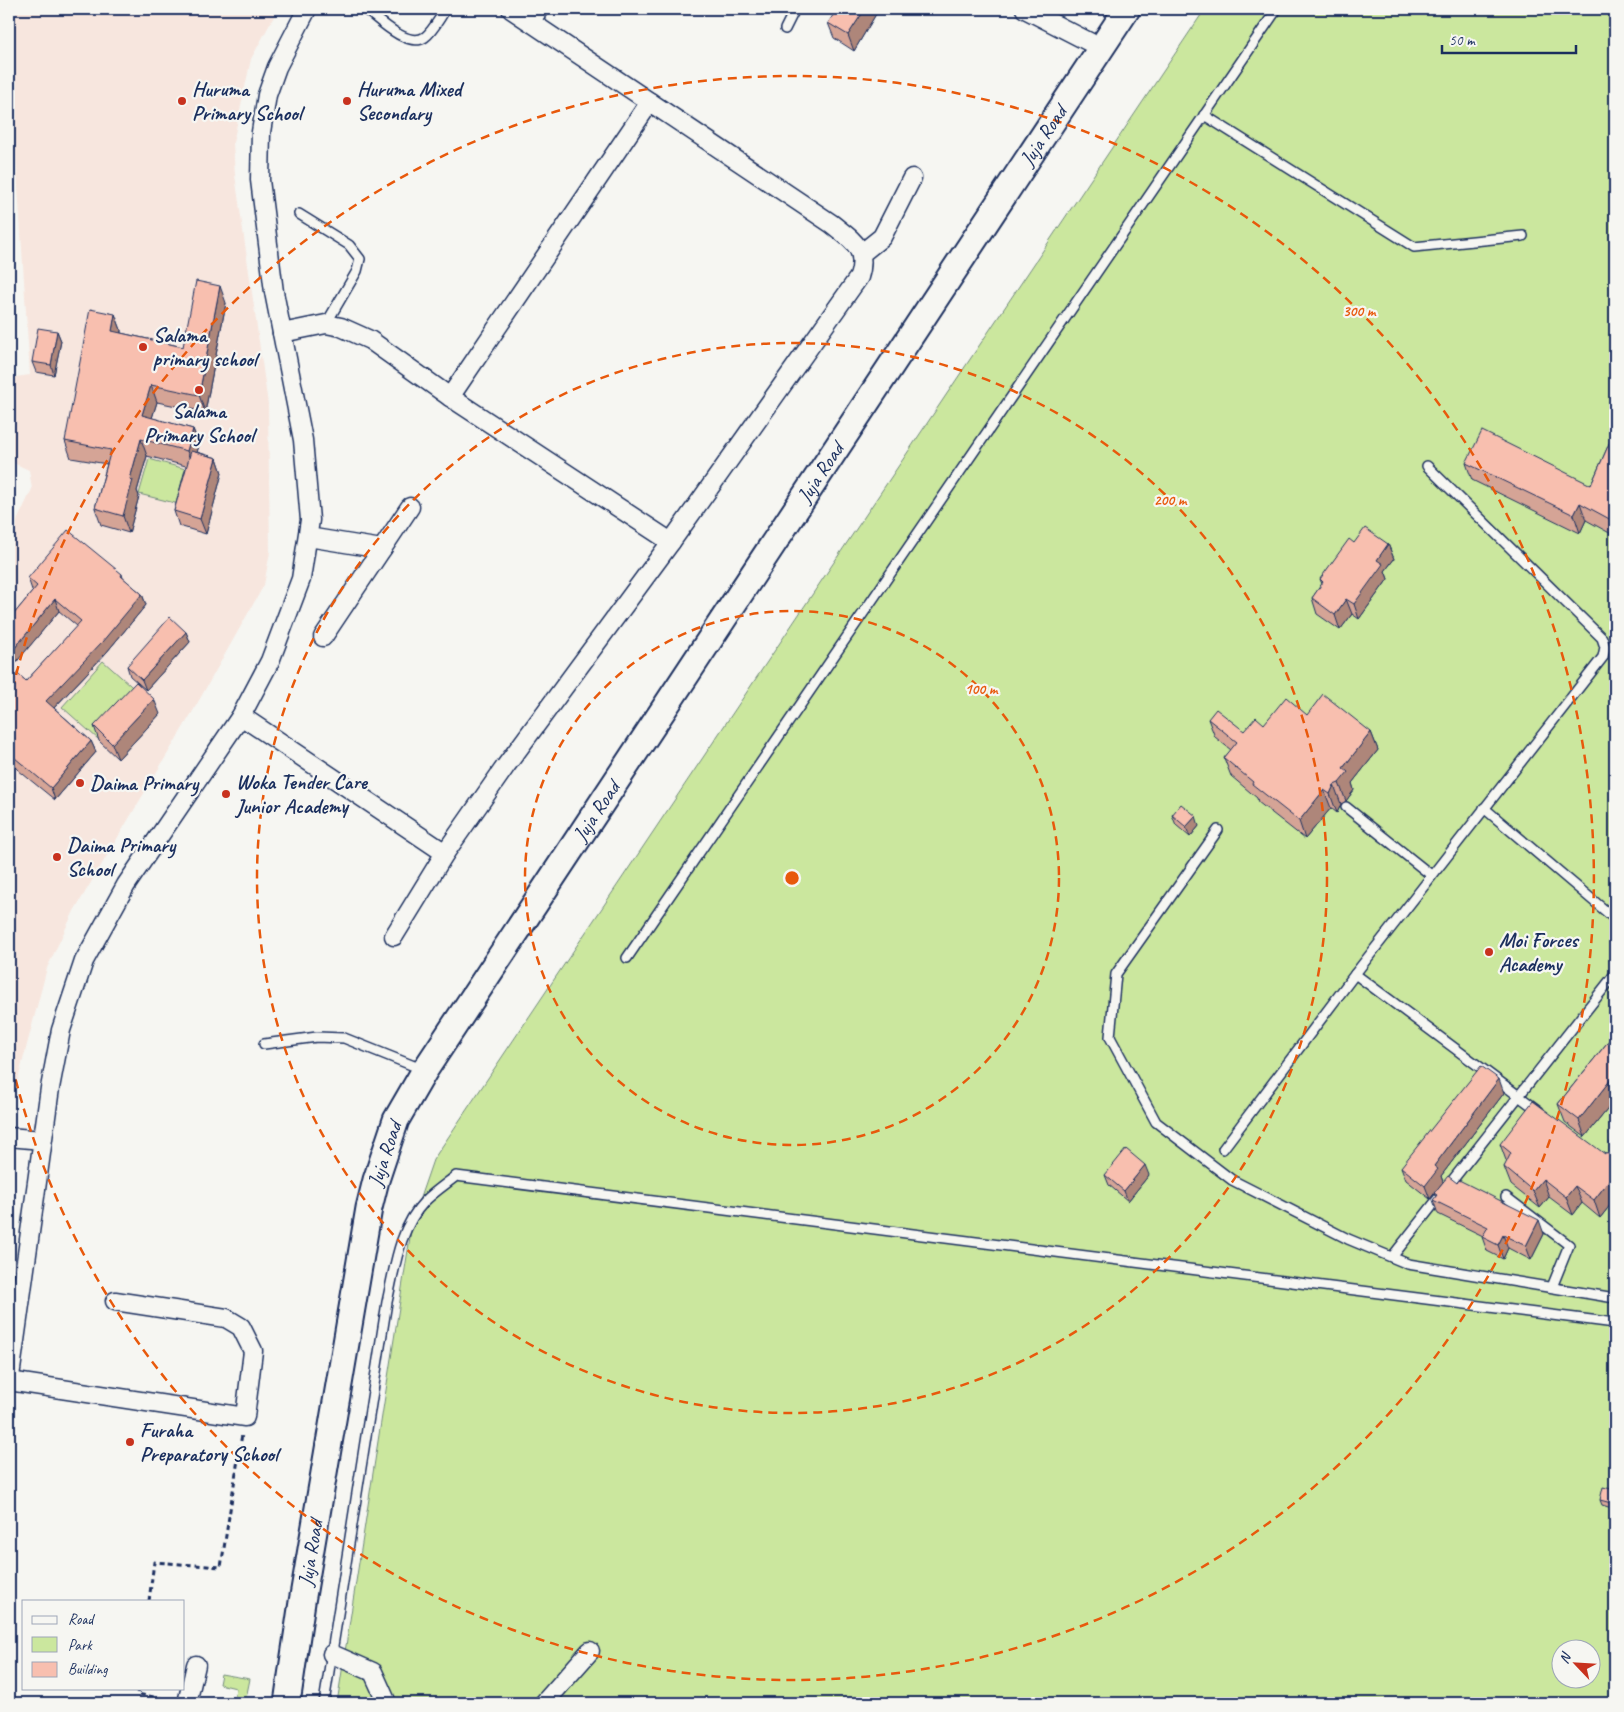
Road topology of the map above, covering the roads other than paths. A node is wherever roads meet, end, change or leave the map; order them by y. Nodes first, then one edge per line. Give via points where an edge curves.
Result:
1 (307, 9) edge
2 (365, 9) edge
3 (446, 9) edge
4 (511, 9) edge
5 (795, 9) edge
6 (1025, 9) edge
7 (1127, 9) edge
8 (1277, 9) edge
9 (535, 15) edge
10 (785, 29) dead end
11 (1101, 48) junction
12 (650, 102) junction
13 (1204, 115) junction
14 (912, 178) dead end
15 (299, 214) dead end
16 (1523, 236) dead end
17 (862, 253) junction
18 (326, 324) junction
19 (282, 332) junction
20 (450, 397) junction
21 (1427, 466) dead end
22 (410, 507) dead end
23 (308, 537) junction
24 (671, 542) junction
25 (382, 549) junction
26 (323, 637) dead end
27 (241, 716) junction
28 (1346, 807) dead end
29 (1484, 808) junction
30 (1218, 830) dead end
31 (445, 853) junction
32 (1431, 875) junction
33 (1615, 919) edge
34 (394, 936) dead end
35 (627, 958) dead end
36 (1355, 974) junction
37 (1615, 974) edge
38 (264, 1044) dead end
39 (424, 1070) junction
40 (1520, 1097) junction
41 (1544, 1114) edge
42 (9, 1137) edge
43 (42, 1140) junction
44 (1223, 1150) dead end
45 (1506, 1197) dead end
46 (1392, 1257) junction
47 (1552, 1287) junction
48 (1615, 1298) edge
49 (116, 1302) dead end
50 (1615, 1323) edge
51 (9, 1382) edge
52 (590, 1651) dead end
53 (332, 1654) junction
54 (196, 1665) dead end
55 (183, 1703) edge
56 (287, 1703) edge
57 (324, 1703) edge
58 (386, 1703) edge
59 (544, 1703) edge

1 - 19 street via 277,67 267,95 261,132 263,219
2 - 3 lane via 404,38 416,40 426,37
4 - 9 street
5 - 10 lane
6 - 11 street
7 - 11 main road, Juja Road
8 - 13 lane
9 - 12 street
11 - 39 main road, Juja Road
12 - 17 street via 832,224 855,242
12 - 20 street
13 - 16 lane via 1414,247
13 - 35 lane
14 - 17 street via 882,236
15 - 18 lane via 349,245 360,260 357,271
17 - 24 street via 859,277
18 - 19 street
18 - 20 street via 370,340
19 - 23 street via 304,440 310,520
20 - 24 street
21 - 29 lane via 1602,638 1605,647 1603,656 1577,691
22 - 25 street
23 - 25 street
23 - 27 street via 301,579 270,661
24 - 31 street via 504,767
25 - 26 street
27 - 31 street
27 - 43 street via 126,885 84,961 61,1030
28 - 32 lane
29 - 32 lane
29 - 33 lane
30 - 46 lane via 1116,974 1110,1037 1156,1122 1232,1180 1348,1239
31 - 34 street
32 - 36 lane
36 - 40 lane
36 - 44 lane
37 - 40 lane
38 - 39 lane via 317,1037 344,1038
39 - 56 main road, Juja Road via 396,1120 371,1199
40 - 41 lane
40 - 46 lane
42 - 43 street
43 - 51 street
45 - 47 lane via 1569,1246
46 - 47 lane via 1408,1264
47 - 48 lane
49 - 51 street via 226,1318 241,1326 253,1351 245,1418
50 - 53 lane via 456,1176 425,1201 399,1247 387,1302
52 - 59 street
53 - 57 lane
53 - 58 street via 373,1672
54 - 55 street

